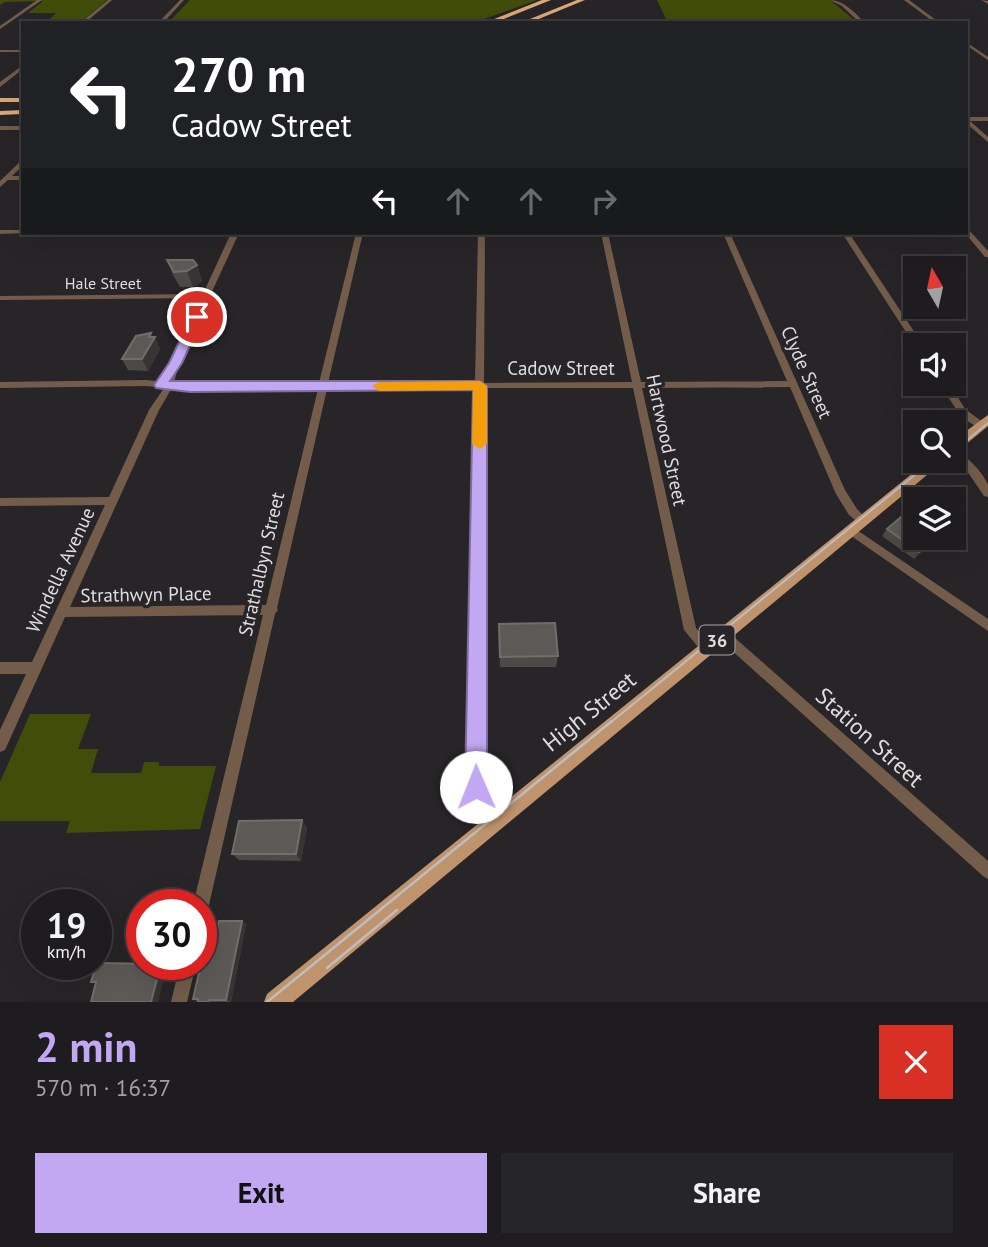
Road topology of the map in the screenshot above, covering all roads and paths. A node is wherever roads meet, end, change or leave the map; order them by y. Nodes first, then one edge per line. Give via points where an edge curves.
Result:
1 (40, 0) edge
2 (110, 0) edge
3 (182, 0) edge
4 (548, 0) edge
5 (582, 0) edge
6 (832, 0) edge
7 (906, 0) edge
8 (84, 21) edge
9 (162, 21) edge
10 (492, 21) edge
11 (528, 21) edge
12 (861, 21) edge
13 (935, 21) edge
14 (0, 27) edge
15 (968, 44) edge
16 (0, 51) edge
17 (21, 51) edge
18 (988, 59) edge
19 (21, 68) edge
20 (0, 85) edge
21 (0, 100) edge
22 (21, 100) edge
23 (21, 112) edge
24 (0, 113) edge
25 (988, 121) edge
26 (968, 122) edge
27 (968, 123) edge
28 (21, 130) edge
29 (0, 131) edge
30 (988, 140) edge
31 (21, 164) edge
32 (5, 177) edge
33 (0, 185) edge
34 (0, 232) edge
35 (21, 232) edge
36 (968, 232) edge
37 (234, 235) edge
38 (359, 235) edge
39 (481, 235) edge
40 (604, 235) edge
41 (728, 235) edge
42 (847, 235) edge
43 (988, 255) edge
44 (206, 296) junction
45 (0, 298) edge
46 (911, 333) edge
47 (794, 384) junction
48 (0, 385) edge
49 (637, 385) junction
50 (165, 386) junction
51 (323, 386) junction
52 (480, 386) junction
53 (952, 396) edge
54 (984, 422) edge
55 (966, 437) edge
56 (966, 462) edge
57 (921, 473) edge
58 (988, 493) edge
59 (112, 501) junction
60 (0, 502) edge
61 (857, 526) junction
62 (272, 610) junction
63 (61, 612) junction
64 (988, 626) edge
65 (723, 635) junction
66 (707, 649) junction
67 (0, 668) edge
68 (36, 668) junction
69 (0, 745) edge
70 (496, 821) junction
71 (988, 871) edge
72 (205, 889) edge
73 (184, 980) edge
74 (179, 1000) edge
75 (275, 1002) edge

1 - 14 street
2 - 8 street
3 - 9 street
4 - 10 highway
5 - 11 highway
6 - 12 street
7 - 13 street
15 - 18 street
16 - 17 street
19 - 20 street
21 - 22 highway
23 - 24 highway
25 - 26 street
27 - 30 street
28 - 29 street
31 - 32 street
32 - 33 street
34 - 35 street
36 - 43 street
37 - 44 street, Windella Avenue
38 - 51 street, Strathalbyn Street
39 - 52 street
40 - 49 street, Hartwood Street
41 - 47 street, Clyde Street
42 - 46 street
44 - 45 street, Hale Street
44 - 50 street, Windella Avenue
47 - 49 street, Cadow Street
47 - 61 street, Clyde Street
48 - 50 street, Cadow Street
49 - 52 street, Cadow Street
49 - 66 street, Hartwood Street via 690,630
50 - 51 street, Cadow Street
50 - 59 street, Windella Avenue
51 - 52 street, Cadow Street
51 - 62 street, Strathalbyn Street
52 - 70 street via 475,780
53 - 54 street via 962,411
54 - 55 main road
56 - 58 street
57 - 61 main road, High Street / 36
59 - 60 street
59 - 63 street, Windella Avenue
61 - 64 street, Clyde Street
61 - 65 main road, High Street / 36
62 - 63 street, Strathwyn Place
62 - 72 street, Strathalbyn Street
63 - 68 street, Windella Avenue
65 - 66 main road, High Street / 36
65 - 71 street, Station Street
66 - 70 main road, High Street / 36
67 - 68 street
68 - 69 street, Windella Avenue
70 - 75 main road, High Street / 36
73 - 74 street

